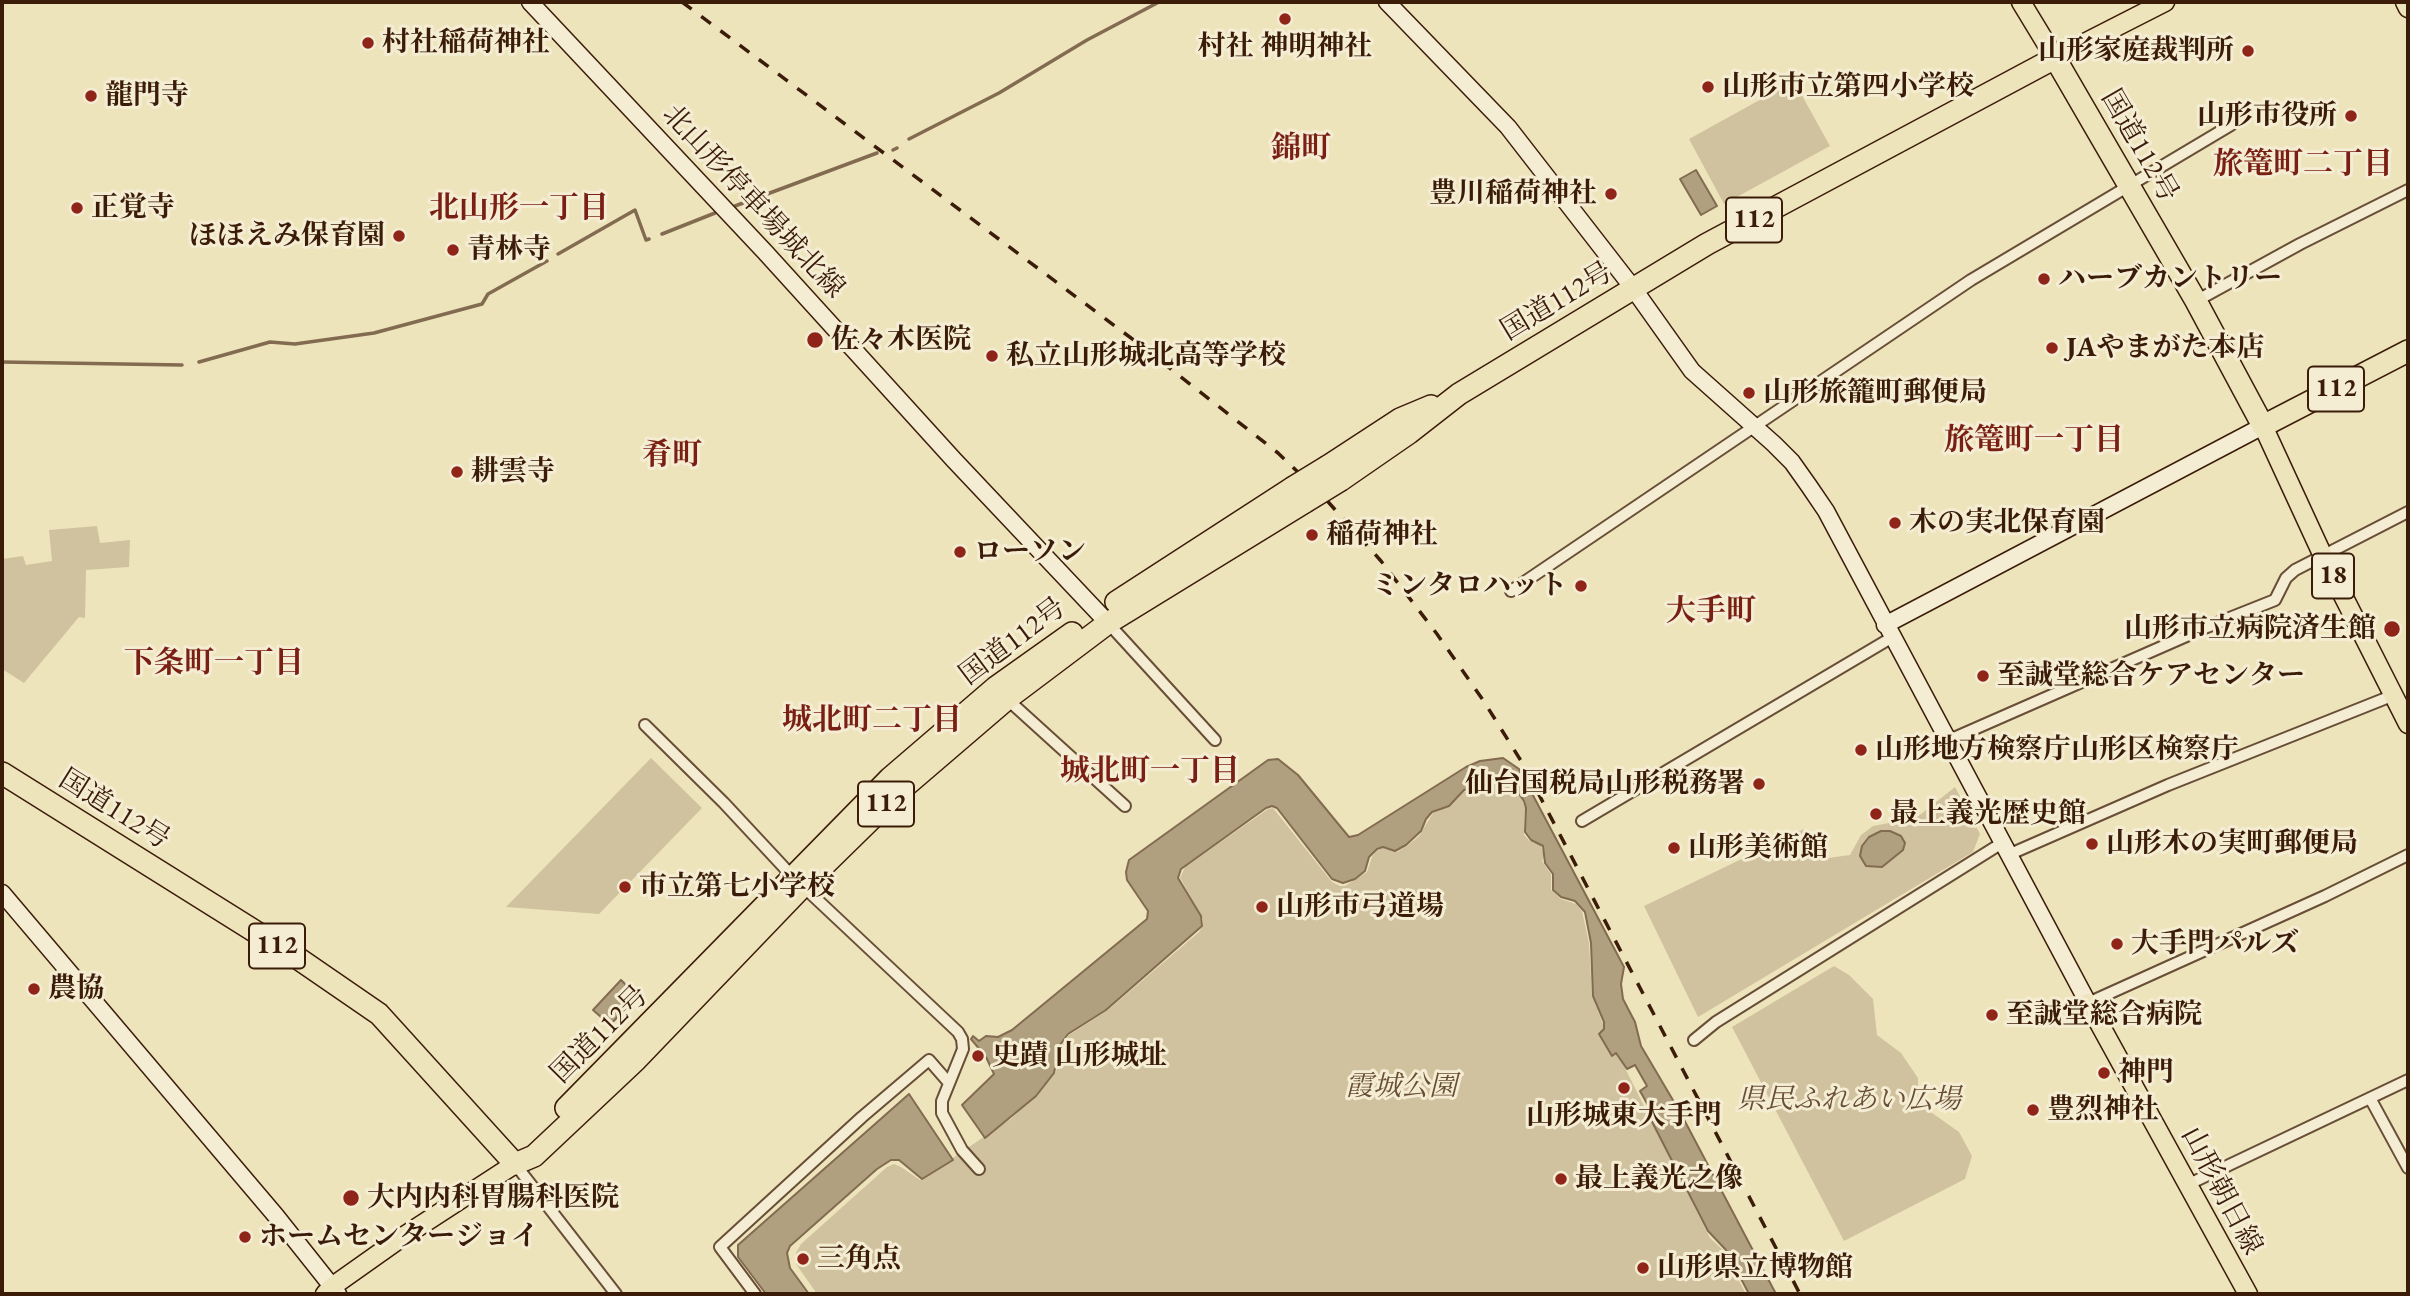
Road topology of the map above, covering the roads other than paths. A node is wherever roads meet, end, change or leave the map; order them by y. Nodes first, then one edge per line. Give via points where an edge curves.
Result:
1 (530, 2) edge
2 (1387, 2) edge
3 (2021, 2) edge
4 (2165, 2) edge
5 (2405, 2) edge
6 (2408, 8) edge
7 (2055, 58) junction
8 (2231, 125) dead end
9 (2130, 186) junction
10 (2408, 190) edge
11 (1633, 288) junction
12 (2196, 301) junction
13 (2408, 351) edge
14 (1752, 426) junction
15 (2263, 426) junction
16 (2408, 512) edge
17 (2323, 556) junction
18 (1511, 591) dead end
19 (1104, 618) junction
20 (1888, 631) junction
21 (2394, 695) junction
22 (1007, 699) junction
23 (2408, 724) edge
24 (645, 725) dead end
25 (1215, 740) dead end
26 (1947, 741) junction
27 (2, 773) edge
28 (1125, 806) dead end
29 (1582, 821) dead end
30 (2005, 849) junction
31 (2408, 855) edge
32 (798, 881) junction
33 (2, 893) edge
34 (2088, 1003) junction
35 (1694, 1040) dead end
36 (2408, 1080) edge
37 (949, 1083) junction
38 (2370, 1098) junction
39 (515, 1164) junction
40 (2408, 1168) edge
41 (979, 1169) dead end
42 (2187, 1185) junction
43 (332, 1291) edge
44 (312, 1294) edge
45 (616, 1294) edge
46 (755, 1294) edge
47 (2248, 1294) edge

1 - 19 street, 北山形停車場城北線
2 - 11 street via 1508,127
3 - 7 main road
4 - 7 main road
5 - 6 main road
7 - 9 highway, 国道112号
7 - 11 highway, 国道112号 / 112
8 - 9 street
9 - 12 highway, 国道112号
9 - 14 street via 1962,286
10 - 12 street
11 - 14 street via 1692,371
11 - 19 highway, 国道112号 / 112, bridge via 1459,394 1409,433 1334,473
12 - 15 highway, 国道112号
13 - 15 highway, 112
14 - 18 street
14 - 20 street via 1792,462 1815,494
15 - 17 main road, 18
15 - 20 street
16 - 17 street
17 - 21 main road, 18
17 - 26 street via 2286,578 2275,600
19 - 22 highway, 国道112号 / 112
19 - 25 street
19 - 32 highway, 国道112号 / 112 via 996,687 890,778
20 - 26 street
20 - 29 street
21 - 23 main road, 18
21 - 30 street
22 - 28 street
22 - 32 highway, 国道112号 / 112
24 - 32 street
26 - 30 street
27 - 39 highway, 国道112号 / 112 via 379,1013
30 - 34 street
30 - 35 street
31 - 34 street
32 - 37 street via 958,1032 963,1049
32 - 39 highway, 国道112号 / 112 via 636,1060 534,1156
33 - 43 street via 166,1084
34 - 42 main road, 山形朝日線
36 - 38 street
37 - 41 street via 942,1113 962,1150
37 - 46 street via 929,1060 720,1247
38 - 40 street
38 - 42 street
39 - 43 main road
39 - 45 street
42 - 47 main road, 山形朝日線
43 - 44 main road

